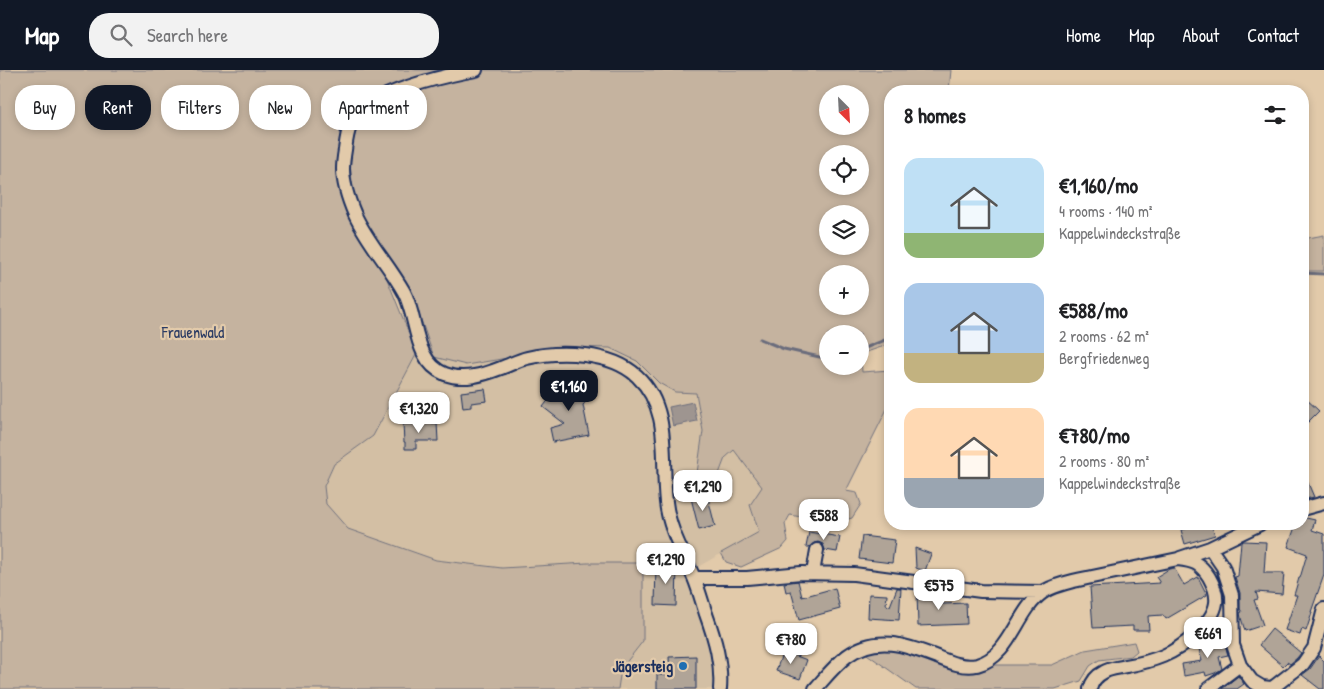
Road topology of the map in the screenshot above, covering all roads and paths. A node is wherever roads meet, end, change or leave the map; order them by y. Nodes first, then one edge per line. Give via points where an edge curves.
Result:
1 (476, 70) edge
2 (1324, 503) edge
3 (1309, 507) edge
4 (1248, 530) edge
5 (1210, 548) junction
6 (817, 550) dead end
7 (1178, 559) junction
8 (813, 573) junction
9 (694, 578) junction
10 (1043, 592) junction
11 (1324, 609) edge
12 (1319, 648) edge
13 (1240, 665) junction
14 (720, 689) edge
15 (815, 689) edge
16 (1089, 689) edge
17 (1208, 689) edge
18 (1271, 689) edge

1 - 9 street via 398,89 367,104 350,126 346,143 343,170 354,213 404,292 425,358 444,373 458,377 478,375 525,358 565,354 609,359 637,376 657,407 663,436 666,504 673,530
2 - 3 street
4 - 5 street
5 - 7 street
5 - 13 street via 1223,567 1232,595 1233,645
6 - 8 street
7 - 10 street via 1057,586
7 - 16 street via 1192,561 1210,579 1216,602 1205,624 1175,650 1106,670 1098,675
8 - 9 street
8 - 10 street via 854,574 981,591
9 - 14 street via 720,660
10 - 15 street via 1027,608 1004,647 978,665 951,663 902,645 873,644 846,657
11 - 12 street
12 - 18 street
13 - 17 street
13 - 18 street via 1252,681

